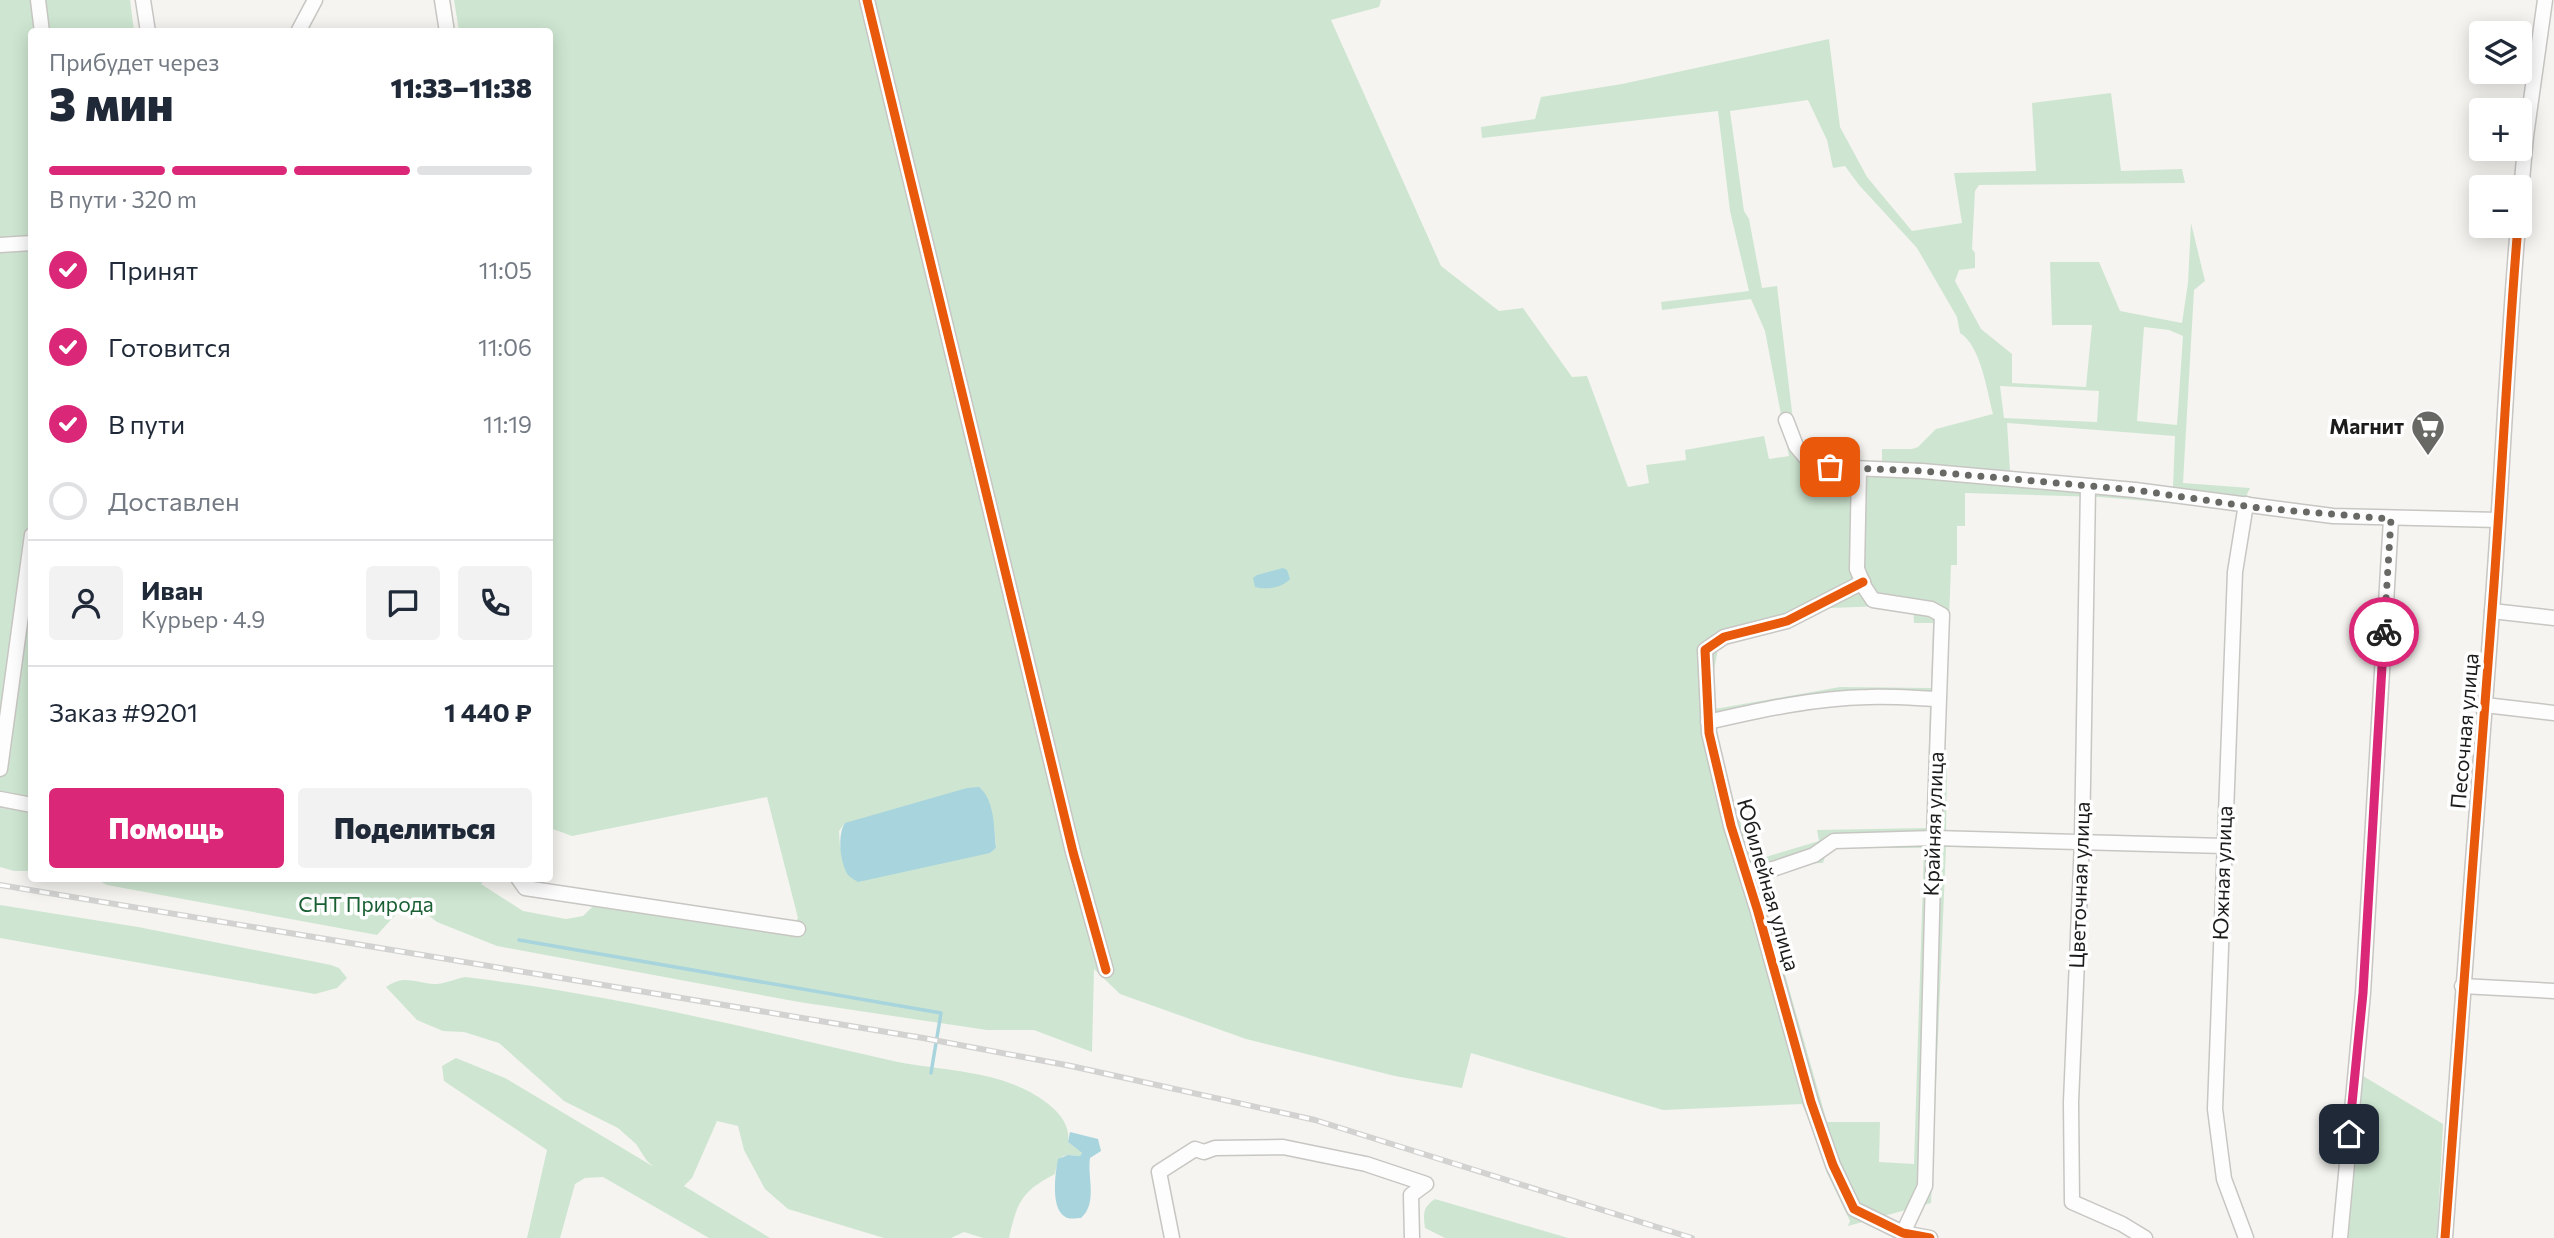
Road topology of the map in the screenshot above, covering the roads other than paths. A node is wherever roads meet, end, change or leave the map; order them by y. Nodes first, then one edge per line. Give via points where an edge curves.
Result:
1 (38, 0) edge
2 (315, 0) edge
3 (442, 0) edge
4 (867, 0) edge
5 (2545, 0) edge
6 (146, 3) edge
7 (42, 28) edge
8 (148, 28) edge
9 (300, 28) edge
10 (446, 28) edge
11 (2523, 175) edge
12 (2517, 238) edge
13 (28, 243) edge
14 (0, 245) edge
15 (1786, 420) dead end
16 (1859, 470) junction
17 (2088, 487) junction
18 (2246, 504) junction
19 (2391, 519) junction
20 (2498, 520) junction
21 (28, 564) edge
22 (1863, 582) junction
23 (2492, 611) junction
24 (2554, 618) edge
25 (1938, 699) junction
26 (2485, 705) junction
27 (2554, 713) edge
28 (1708, 722) junction
29 (0, 769) edge
30 (0, 799) edge
31 (28, 804) edge
32 (1934, 838) junction
33 (2082, 841) junction
34 (2224, 846) junction
35 (1744, 867) junction
36 (521, 882) edge
37 (798, 929) dead end
38 (1106, 970) dead end
39 (2462, 986) junction
40 (2554, 991) edge
41 (1903, 1233) junction
42 (1172, 1238) edge
43 (1412, 1238) edge
44 (1930, 1238) edge
45 (2144, 1238) edge
46 (2246, 1238) edge
47 (2340, 1238) edge
48 (2445, 1238) edge

1 - 7 street
2 - 9 street
3 - 10 street
4 - 38 street via 1073,852
5 - 11 street
6 - 8 street
12 - 20 street, Песочная улица
13 - 14 street
15 - 16 street via 1796,446 1807,459
16 - 17 street via 1922,471
16 - 22 street via 1857,569
17 - 18 street
17 - 33 street, Цветочная улица
18 - 19 street
18 - 34 street, Южная улица via 2235,572
19 - 20 street
19 - 47 street via 2363,993
20 - 23 street, Песочная улица
21 - 29 street
22 - 25 street, Крайняя улица via 1873,600 1931,609 1942,615
22 - 28 street, Юбилейная улица via 1787,621 1724,637 1705,650
23 - 24 street
23 - 26 street, Песочная улица
25 - 28 street via 1823,700
25 - 32 street, Крайняя улица
26 - 27 street
26 - 39 street, Песочная улица
28 - 35 street, Юбилейная улица
30 - 31 street
32 - 33 street
32 - 35 street via 1834,841 1814,855 1773,869 1751,872
32 - 41 street, Крайняя улица via 1925,1186
33 - 34 street
33 - 45 street, Цветочная улица via 2071,1102 2072,1202
34 - 46 street, Южная улица via 2215,1109 2224,1179
35 - 41 street, Юбилейная улица via 1833,1165 1854,1209
36 - 37 street via 525,888
39 - 40 street
39 - 48 street, Песочная улица
41 - 44 street, Юбилейная улица
42 - 43 street via 1159,1172 1195,1149 1283,1147 1366,1164 1426,1184 1411,1195

